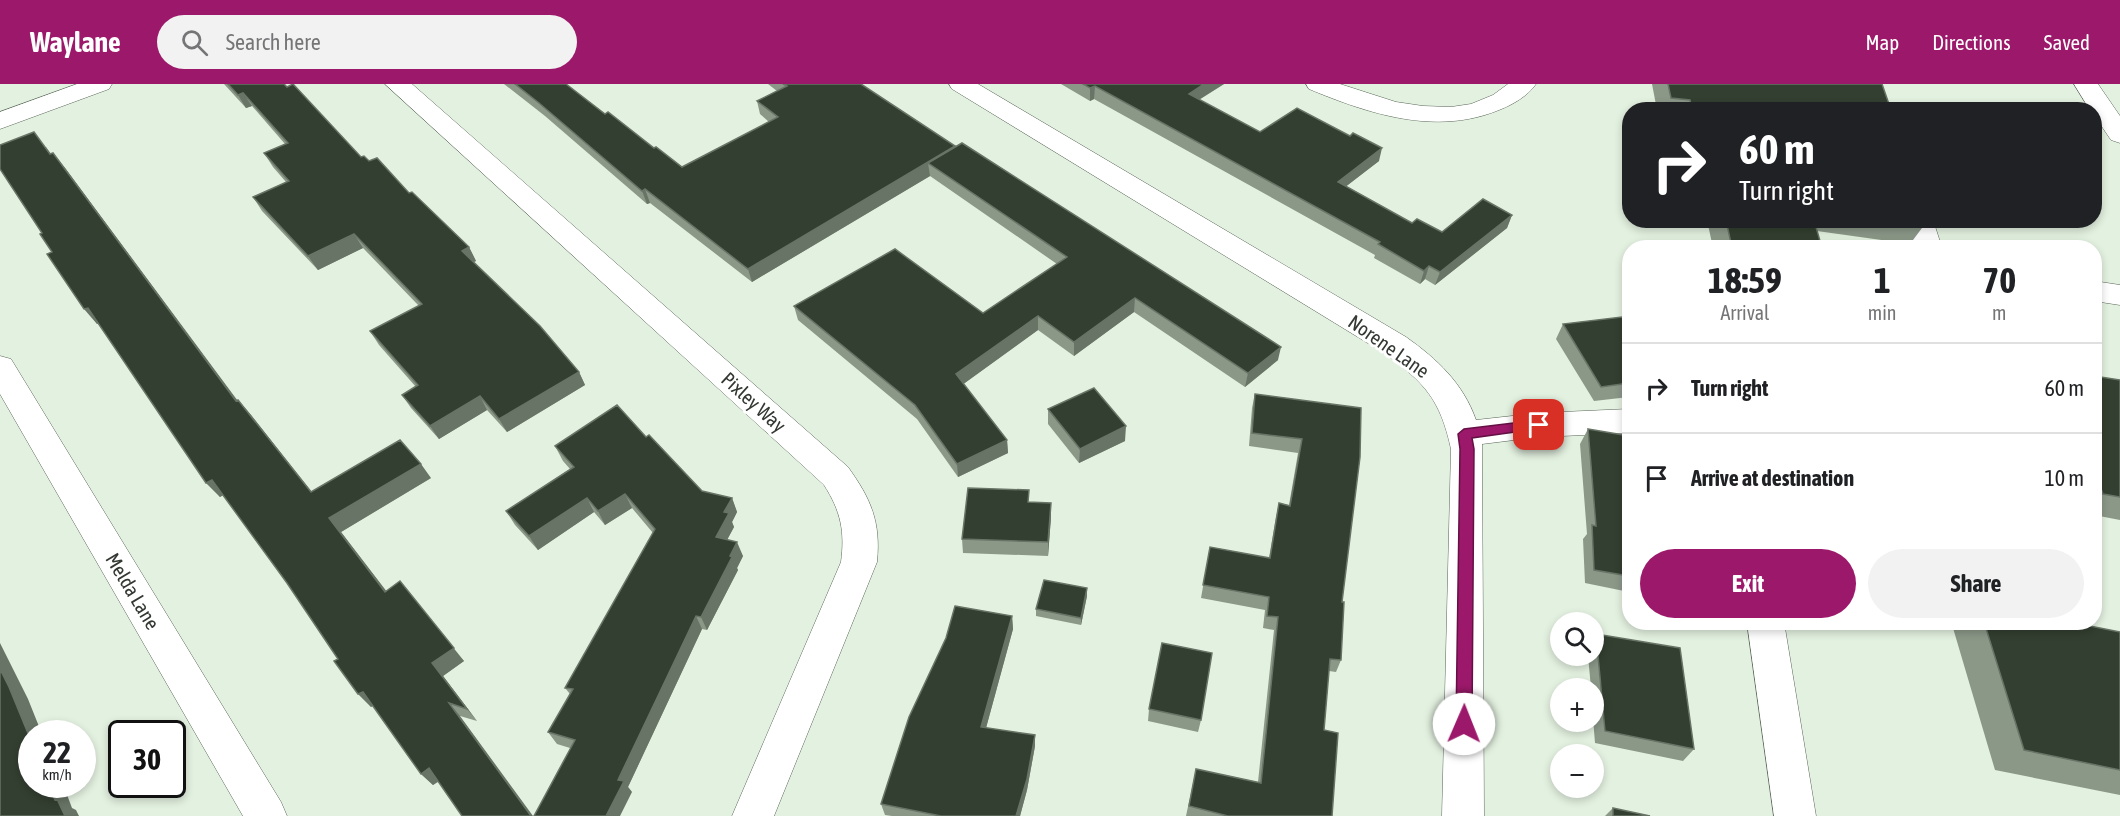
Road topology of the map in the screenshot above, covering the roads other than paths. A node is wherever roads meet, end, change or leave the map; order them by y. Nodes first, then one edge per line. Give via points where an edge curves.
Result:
1 (100, 84) edge
2 (397, 84) edge
3 (961, 84) edge
4 (1318, 84) edge
5 (1524, 84) edge
6 (2086, 84) edge
7 (2098, 102) edge
8 (2102, 108) edge
9 (0, 121) edge
10 (2120, 135) edge
11 (2102, 292) edge
12 (2120, 295) edge
13 (0, 367) edge
14 (1622, 421) edge
15 (1464, 434) junction
16 (1766, 630) edge
17 (266, 816) edge
18 (753, 816) edge
19 (1464, 816) edge
20 (1795, 816) edge

1 - 9 street
2 - 18 street, Pixley Way via 836,476 853,500 862,530 859,562
3 - 15 street, Norene Lane via 1395,345 1440,382 1455,404
4 - 5 street via 1359,102 1419,114 1478,110 1513,95
6 - 7 street
8 - 10 street
11 - 12 street
13 - 17 street, Melda Lane
14 - 15 street
15 - 19 street, Norene Lane
16 - 20 street

